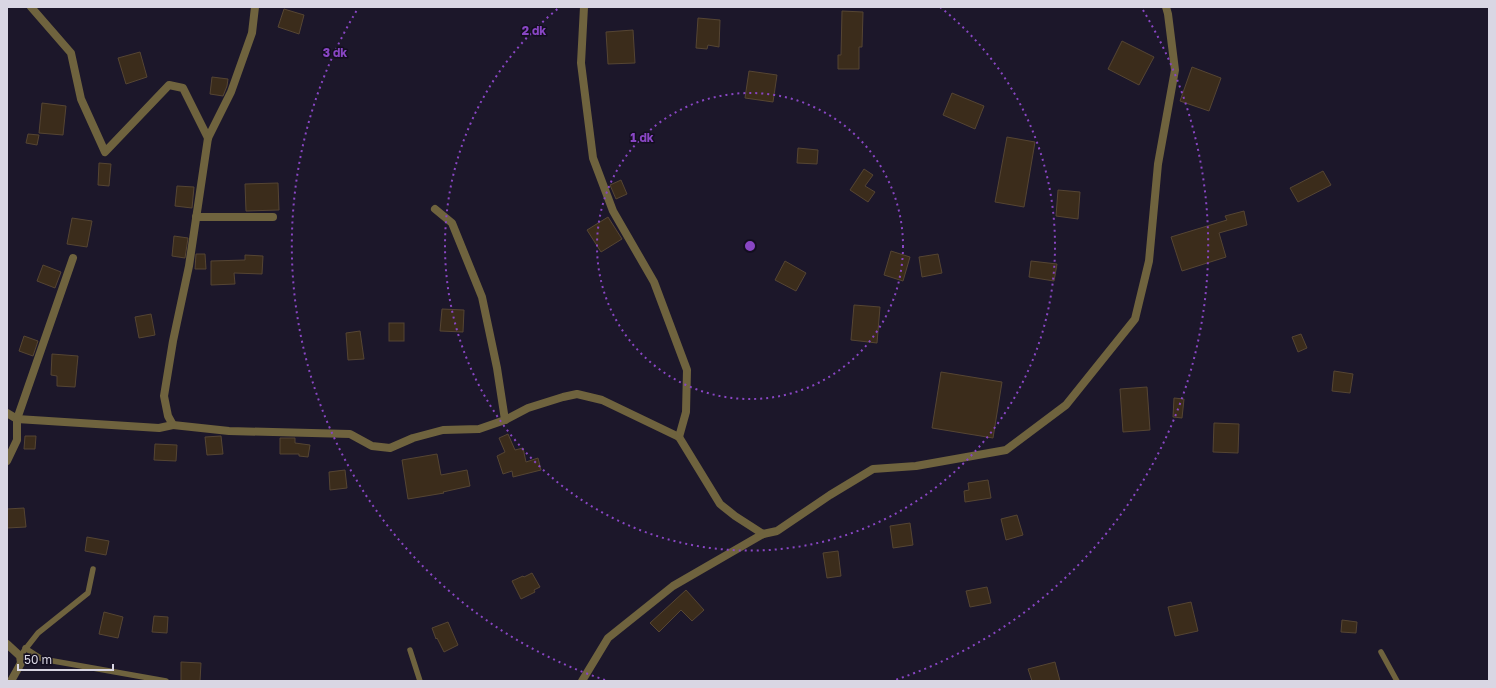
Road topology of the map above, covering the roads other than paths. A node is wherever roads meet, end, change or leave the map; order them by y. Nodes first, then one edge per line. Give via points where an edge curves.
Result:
1 (32, 7) edge
2 (255, 7) edge
3 (584, 7) edge
4 (1166, 7) edge
5 (208, 138) junction
6 (435, 209) dead end
7 (196, 217) junction
8 (273, 217) dead end
9 (72, 258) dead end
10 (7, 413) edge
11 (17, 419) junction
12 (505, 420) junction
13 (173, 424) junction
14 (679, 437) junction
15 (7, 461) edge
16 (763, 534) junction
17 (93, 569) dead end
18 (7, 644) edge
19 (25, 648) junction
20 (410, 650) dead end
21 (1381, 652) dead end
22 (20, 656) junction
23 (11, 681) edge
24 (166, 681) edge
25 (420, 681) edge
26 (582, 681) edge
27 (1397, 681) edge

1 - 5 street via 71,53 81,99 105,152 169,85 183,88
2 - 5 street via 252,32 231,92
3 - 14 street via 581,63 593,158 613,211 654,282 687,370 686,412
4 - 16 street via 1175,70 1158,164 1149,261 1135,319 1066,405 1006,450 916,466 873,469 777,531
5 - 7 street
6 - 12 street via 452,223 482,297
7 - 8 street
7 - 13 street via 164,396 168,416
9 - 11 street
10 - 11 street
11 - 13 street via 159,428
11 - 15 street via 17,440
12 - 13 street via 479,429 443,430 413,438 390,448 372,446 350,434 229,431
12 - 14 street via 528,408 577,394 602,400
14 - 16 street via 720,504
16 - 26 street via 673,586 608,638
17 - 19 lane via 88,593 38,633
18 - 22 street
19 - 22 lane
19 - 24 lane via 42,659
20 - 25 lane
21 - 27 lane
22 - 23 street via 21,663

